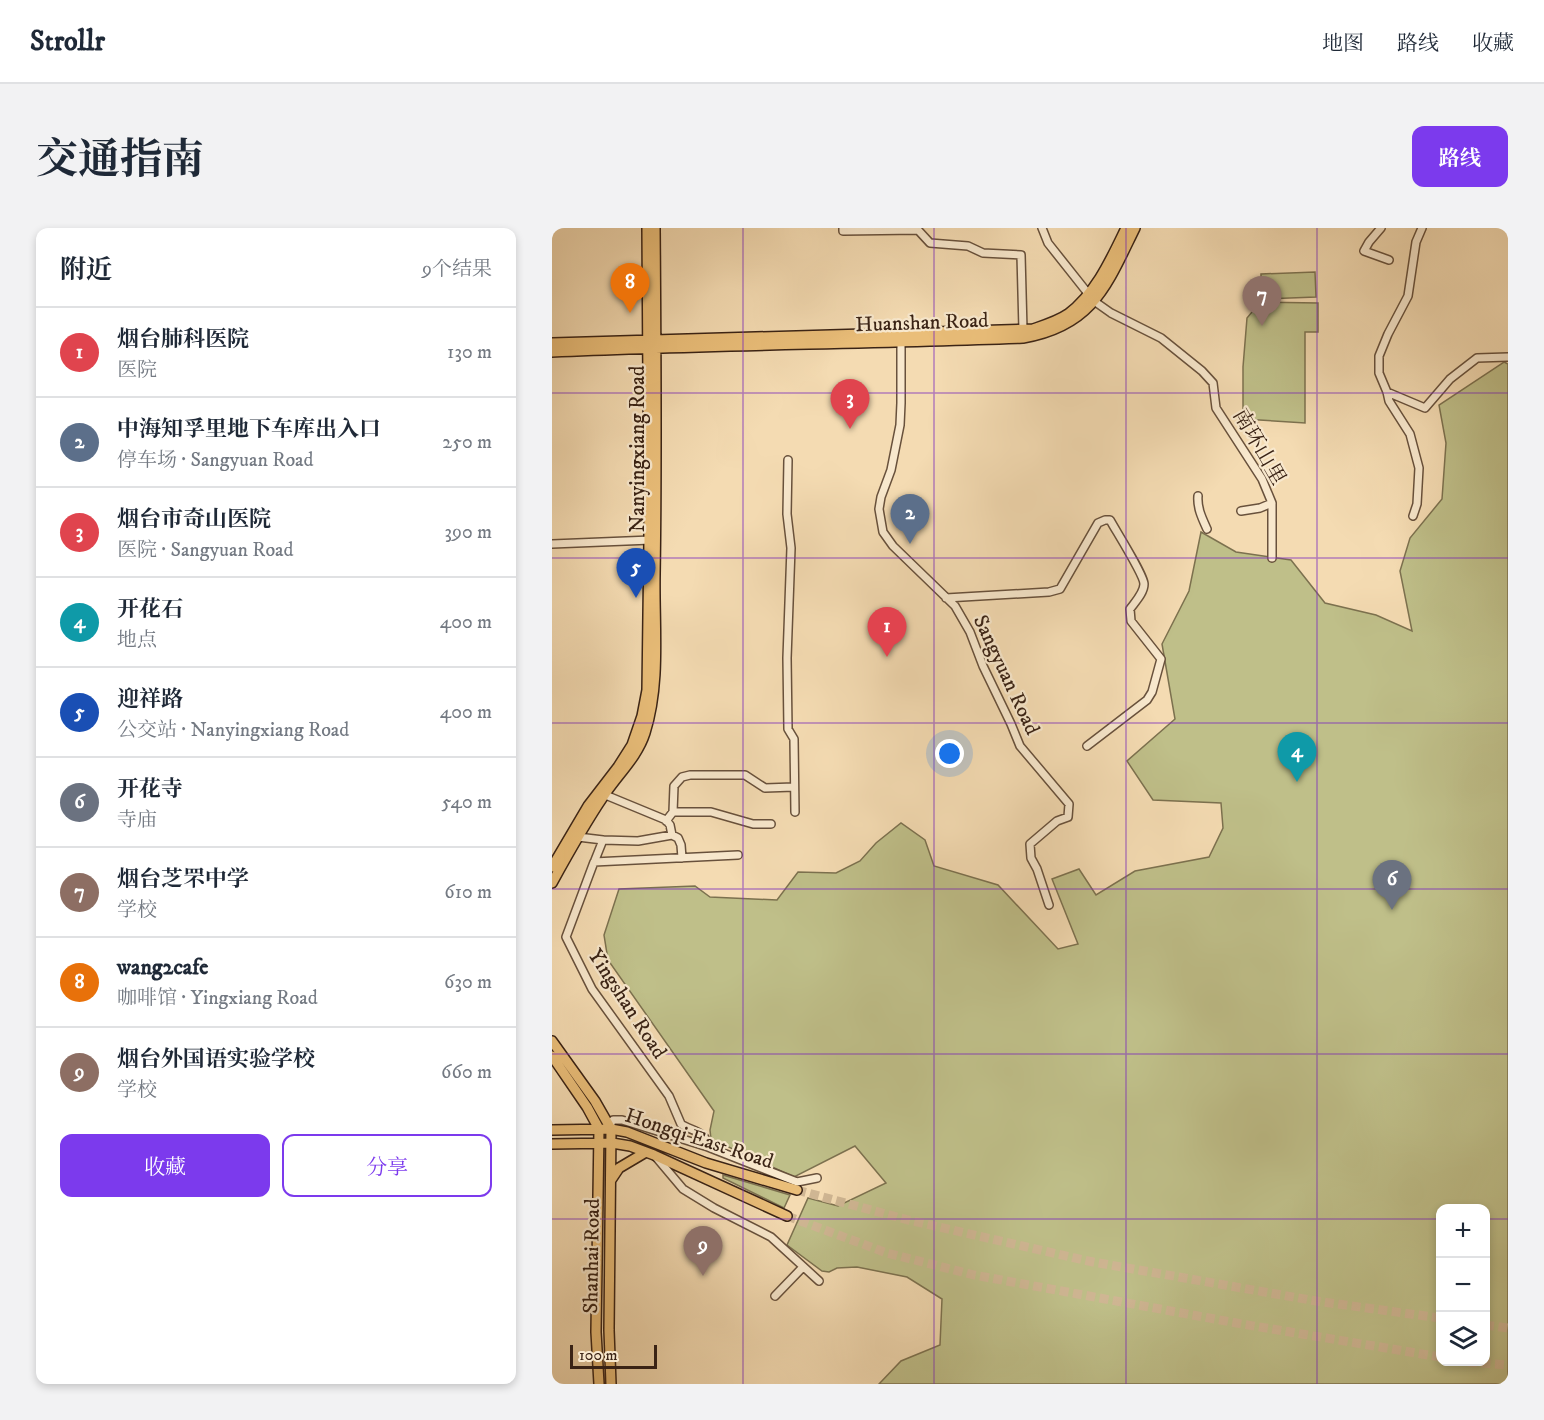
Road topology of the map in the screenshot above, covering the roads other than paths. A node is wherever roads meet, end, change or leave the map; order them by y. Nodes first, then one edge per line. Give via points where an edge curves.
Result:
1 (647, 228) edge
2 (655, 228) edge
3 (843, 228) edge
4 (1042, 228) edge
5 (1126, 228) edge
6 (1135, 228) edge
7 (1382, 228) edge
8 (1422, 228) edge
9 (1389, 260) dead end
10 (1091, 297) junction
11 (1023, 330) junction
12 (552, 343) edge
13 (901, 343) junction
14 (652, 344) junction
15 (552, 352) edge
16 (1508, 357) edge
17 (1388, 392) junction
18 (788, 460) dead end
19 (1198, 496) dead end
20 (1272, 503) junction
21 (1241, 511) dead end
22 (1413, 516) dead end
23 (1207, 529) dead end
24 (652, 540) junction
25 (552, 544) edge
26 (1272, 558) dead end
27 (946, 598) junction
28 (1087, 746) dead end
29 (794, 787) junction
30 (601, 794) junction
31 (673, 812) junction
32 (795, 812) dead end
33 (666, 820) junction
34 (771, 824) dead end
35 (672, 835) junction
36 (578, 837) junction
37 (603, 840) junction
38 (738, 855) dead end
39 (682, 858) junction
40 (595, 860) dead end
41 (552, 867) edge
42 (552, 882) edge
43 (1049, 905) dead end
44 (552, 1041) edge
45 (552, 1056) edge
46 (599, 1129) junction
47 (611, 1129) junction
48 (552, 1130) edge
49 (600, 1143) junction
50 (612, 1143) junction
51 (552, 1144) edge
52 (708, 1147) junction
53 (650, 1154) junction
54 (817, 1178) dead end
55 (611, 1179) junction
56 (797, 1190) tunnel mouth
57 (787, 1216) tunnel mouth
58 (803, 1267) junction
59 (819, 1281) dead end
60 (775, 1296) dead end
61 (599, 1384) edge
62 (611, 1384) edge

1 - 14 main road
2 - 14 main road
3 - 11 street via 918,230 930,243 1021,255
4 - 10 street, 南环山里 via 1048,243
5 - 10 main road, Huanshan Road
6 - 10 main road, Huanshan Road via 1112,276
7 - 9 street via 1364,250
8 - 17 street via 1416,242 1408,296 1379,356 1379,373
10 - 11 main road, Huanshan Road via 1054,322
10 - 13 main road, Huanshan Road via 1073,321 1034,337
10 - 20 street, 南环山里 via 1111,314 1161,338 1213,383 1216,408 1262,479
11 - 14 main road, Huanshan Road
12 - 14 main road, Huanshan Road
13 - 14 main road, Huanshan Road
13 - 27 street, Sangyuan Road via 900,425 881,497 880,522 893,546
14 - 15 main road, Huanshan Road
14 - 24 main road, Nanyingxiang Road
16 - 17 street via 1477,358 1450,379 1425,408
17 - 22 street via 1410,434 1419,468
18 - 29 street via 788,729 794,739
19 - 23 street
20 - 21 street
20 - 26 street
24 - 25 street
24 - 30 main road, Nanyingxiang Road via 648,675 642,716 632,745
27 - 28 street via 1060,589 1098,523 1110,520 1144,584 1130,609 1131,621 1161,659 1147,700
27 - 43 street, Sangyuan Road via 970,632 1020,746 1069,804 1068,817 1057,821 1030,844 1031,858
29 - 31 street via 765,788 746,775 690,775 674,786
29 - 32 street
30 - 33 street
30 - 36 main road, Nanyingxiang Road
30 - 41 main road, Nanyingxiang Road via 577,824
31 - 33 street
31 - 34 street via 711,812 753,824
33 - 35 street
35 - 37 street via 638,841
35 - 39 street via 678,838
36 - 37 street
36 - 42 main road, Nanyingxiang Road
37 - 40 street
38 - 39 street, Yingshan Road
39 - 52 street, Yingshan Road via 594,862 566,938 592,988 669,1096 681,1124 705,1137
44 - 47 main road
45 - 46 main road
46 - 47 main road, Hongqi East Road
46 - 48 main road, Hongqi East Road
46 - 49 main road, Shanhai Road
47 - 50 main road, Shanhai Road
47 - 52 street via 613,1120 622,1120
47 - 56 main road, Hongqi East Road via 632,1133 705,1163
49 - 50 main road, Hongqi East Road
49 - 51 main road, Hongqi East Road
49 - 61 main road, Shanhai Road via 596,1332
50 - 53 main road, Hongqi East Road
50 - 55 main road, Shanhai Road
52 - 54 street via 796,1182
53 - 55 main road via 619,1168
53 - 57 main road, Hongqi East Road
53 - 58 street via 683,1189 771,1237
55 - 62 main road, Shanhai Road
58 - 59 street
58 - 60 street

